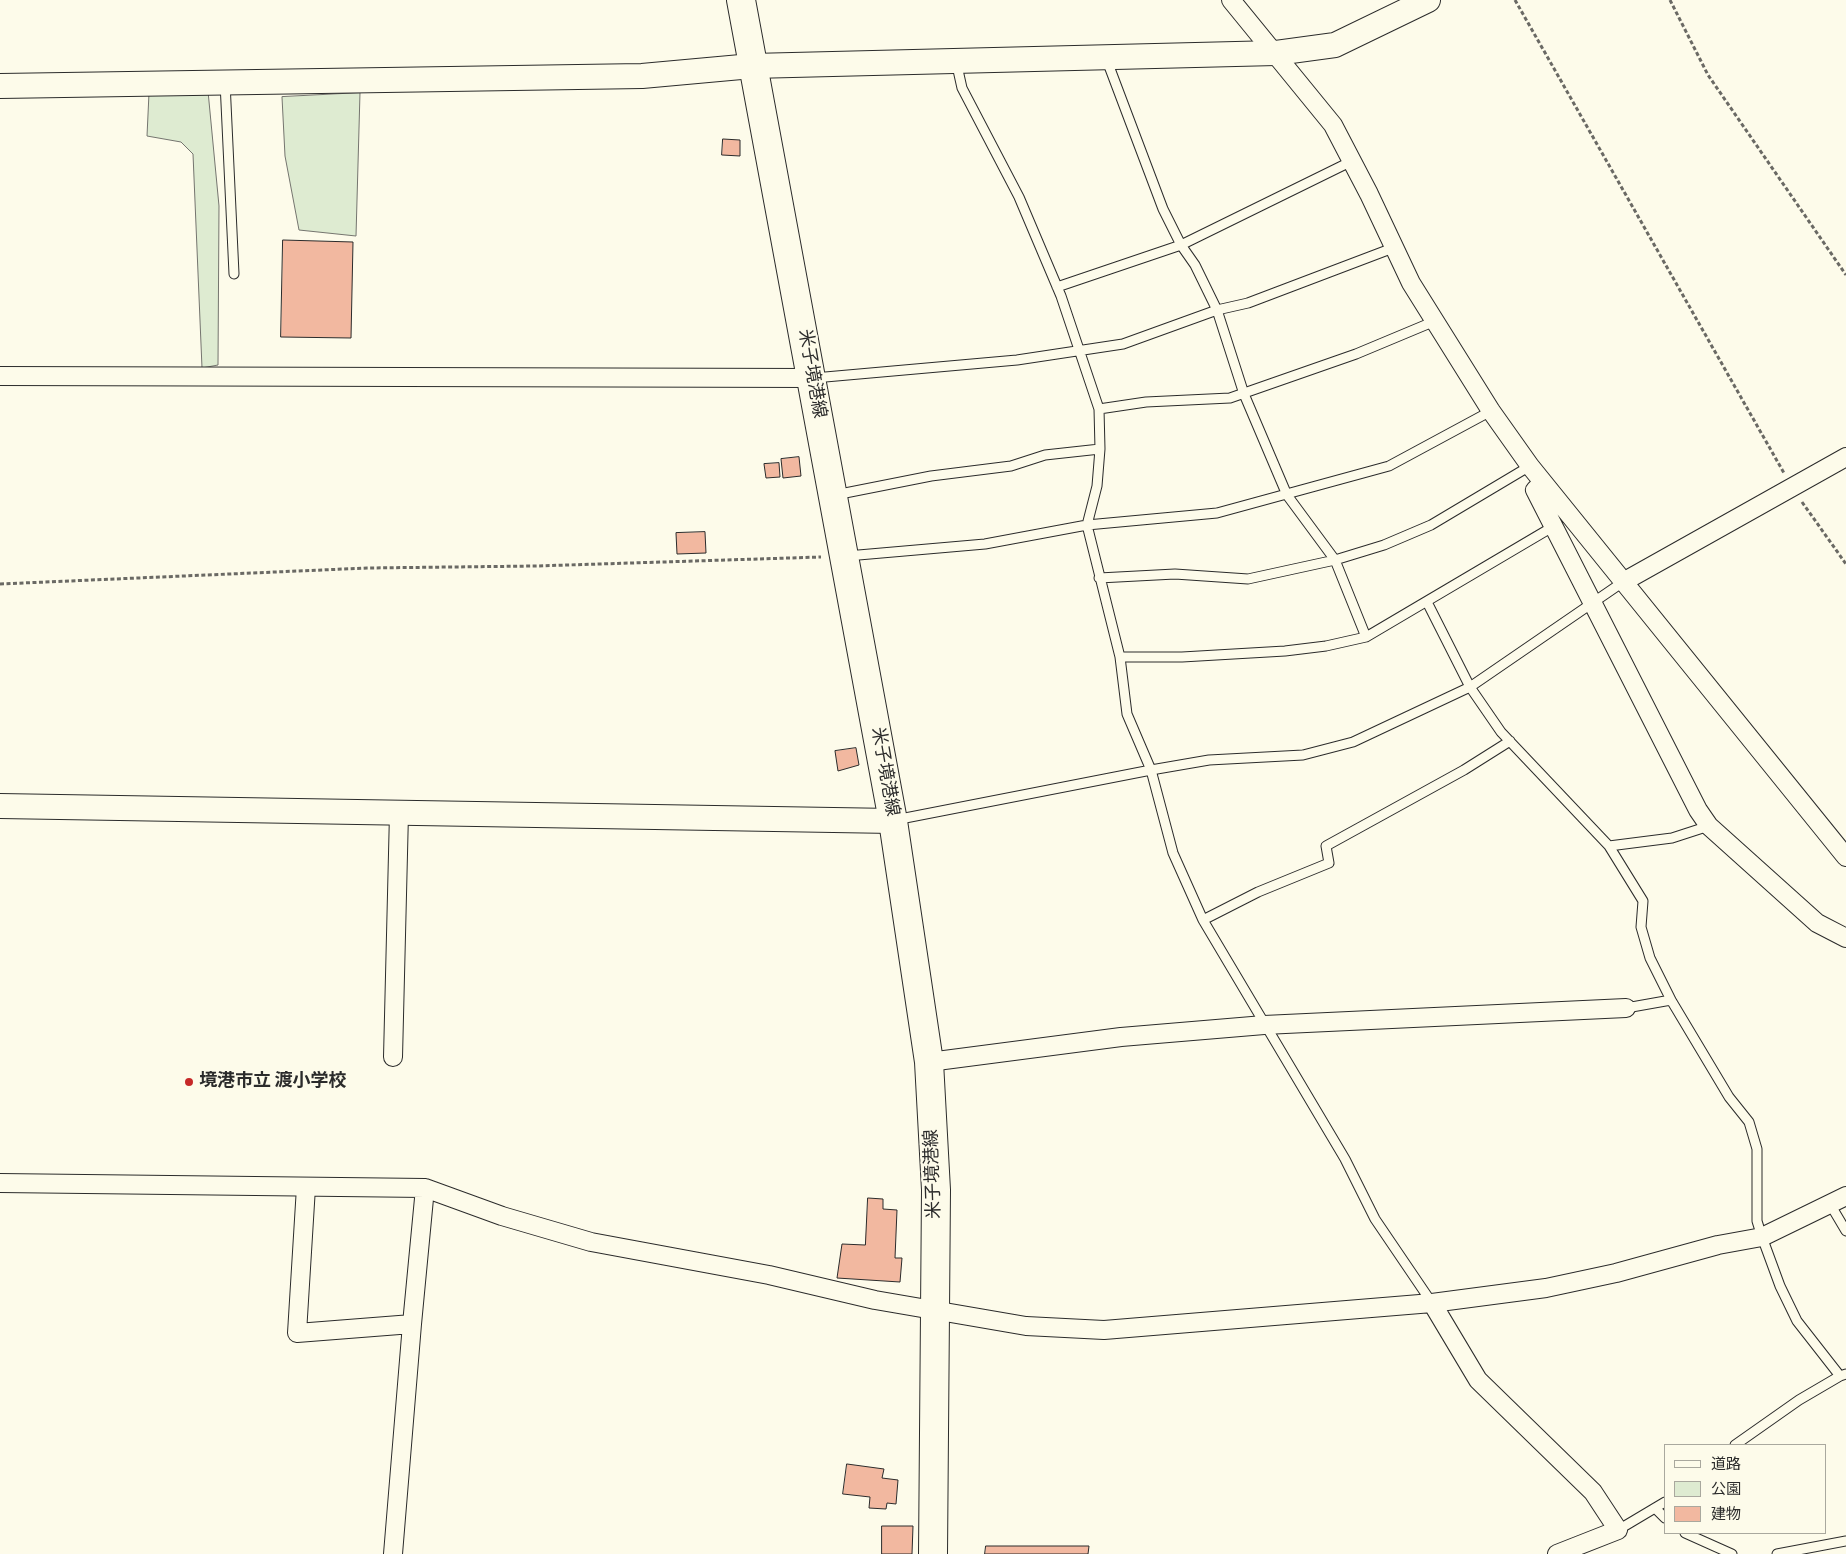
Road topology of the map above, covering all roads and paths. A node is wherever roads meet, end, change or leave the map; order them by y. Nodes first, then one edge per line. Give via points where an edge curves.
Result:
1 (741, 0) edge
2 (1231, 0) edge
3 (1428, 0) edge
4 (1515, 0) edge
5 (1670, 0) edge
6 (1276, 53) junction
7 (1108, 56) junction
8 (956, 60) junction
9 (752, 66) junction
10 (225, 82) junction
11 (0, 86) edge
12 (1352, 161) junction
13 (1182, 245) junction
14 (1393, 248) junction
15 (234, 274) dead end
16 (1846, 275) edge
17 (1057, 287) junction
18 (1217, 310) junction
19 (1435, 321) junction
20 (1080, 351) junction
21 (0, 376) edge
22 (812, 378) junction
23 (1244, 394) junction
24 (1099, 409) junction
25 (1491, 411) junction
26 (1100, 449) junction
27 (1846, 457) edge
28 (1530, 466) junction
29 (1542, 483) junction
30 (1792, 487) junction
31 (833, 495) junction
32 (1287, 495) junction
33 (1087, 525) junction
34 (1554, 526) junction
35 (844, 556) junction
36 (1335, 560) junction
37 (1846, 564) edge
38 (1099, 578) junction
39 (1623, 582) junction
40 (0, 584) edge
41 (1427, 602) junction
42 (1593, 603) junction
43 (1366, 637) junction
44 (1120, 658) junction
45 (1470, 687) junction
46 (1510, 741) junction
47 (1151, 770) junction
48 (0, 806) edge
49 (399, 813) junction
50 (893, 821) junction
51 (1709, 826) junction
52 (1610, 846) junction
53 (1846, 857) edge
54 (1203, 920) junction
55 (1846, 938) edge
56 (1672, 1000) junction
57 (1626, 1008) joint
58 (1264, 1025) junction
59 (393, 1057) dead end
60 (929, 1062) junction
61 (0, 1183) edge
62 (306, 1187) junction
63 (425, 1188) junction
64 (1846, 1196) edge
65 (1830, 1204) junction
66 (1846, 1231) edge
67 (1762, 1236) junction
68 (1432, 1302) junction
69 (936, 1310) junction
70 (412, 1324) junction
71 (1843, 1375) edge
72 (1736, 1444) edge
73 (1664, 1503) edge
74 (1655, 1508) junction
75 (1664, 1517) edge
76 (1618, 1530) junction
77 (1687, 1534) edge
78 (1846, 1541) edge
79 (394, 1554) edge
80 (933, 1554) edge
81 (1557, 1554) edge
82 (1732, 1554) edge
83 (1777, 1554) edge

1 - 9 main road, 米子境港線
2 - 6 street
3 - 6 street via 1335,45
4 - 30 path
5 - 16 path via 1708,75
6 - 7 street
6 - 12 street via 1332,125
7 - 8 street
7 - 13 lane via 1164,209
8 - 9 street
8 - 17 lane via 962,88 1018,197
9 - 10 street via 642,76
9 - 22 main road, 米子境港線
10 - 11 street
10 - 15 lane
12 - 13 lane
12 - 14 street
13 - 17 lane
13 - 18 lane
14 - 18 lane via 1248,303
14 - 19 street
17 - 20 lane
18 - 20 lane via 1123,344
18 - 23 lane
19 - 23 lane via 1356,354
19 - 25 street
20 - 22 lane via 1017,360
20 - 24 lane
21 - 22 street
22 - 31 main road, 米子境港線
23 - 24 lane via 1230,398 1146,402
23 - 32 lane
24 - 26 lane
25 - 28 street
25 - 32 lane via 1389,466
26 - 31 lane via 1045,455 1011,466 931,476
26 - 33 lane via 1097,486
27 - 30 street
28 - 29 street
28 - 36 lane via 1431,525 1384,545
29 - 34 street via 1536,490
29 - 39 street
30 - 37 path
30 - 39 street
31 - 35 main road, 米子境港線
32 - 33 lane via 1217,513
32 - 36 lane
33 - 35 lane via 985,544
33 - 38 lane
34 - 41 lane
34 - 42 street
35 - 40 path via 367,568
35 - 50 main road, 米子境港線
36 - 38 lane via 1248,579 1175,574
36 - 43 lane
38 - 44 lane
39 - 42 lane
39 - 53 street
41 - 43 lane
41 - 45 lane
42 - 45 lane
42 - 51 street
43 - 44 lane via 1285,651
44 - 47 lane via 1127,714
45 - 46 lane
45 - 47 lane via 1353,742 1303,755 1209,760
46 - 52 lane
46 - 54 lane via 1326,846 1329,863 1258,892
47 - 50 lane
47 - 54 lane via 1173,853
48 - 49 street
49 - 50 street
49 - 59 street
50 - 60 main road, 米子境港線
51 - 52 lane via 1672,838
51 - 55 street via 1817,923
52 - 56 lane via 1643,901 1641,927 1650,958
54 - 58 lane
56 - 57 lane
56 - 67 lane via 1729,1096 1749,1122 1757,1149 1757,1221
57 - 58 street
58 - 60 street via 1121,1037
58 - 68 lane via 1345,1159 1375,1219
60 - 69 main road, 米子境港線 via 936,1190
61 - 62 street
62 - 63 street
62 - 70 street via 297,1333
63 - 69 street via 502,1216 591,1242
63 - 70 street
64 - 65 street
65 - 66 lane
65 - 67 street
67 - 68 street via 1546,1288
67 - 71 lane via 1797,1321
68 - 69 street via 1104,1330 1026,1326
68 - 76 street via 1478,1380 1593,1492
69 - 80 main road, 米子境港線
70 - 79 street
71 - 72 lane via 1799,1400
73 - 74 lane
74 - 75 lane
74 - 76 lane
76 - 81 street
77 - 82 lane
78 - 83 lane

